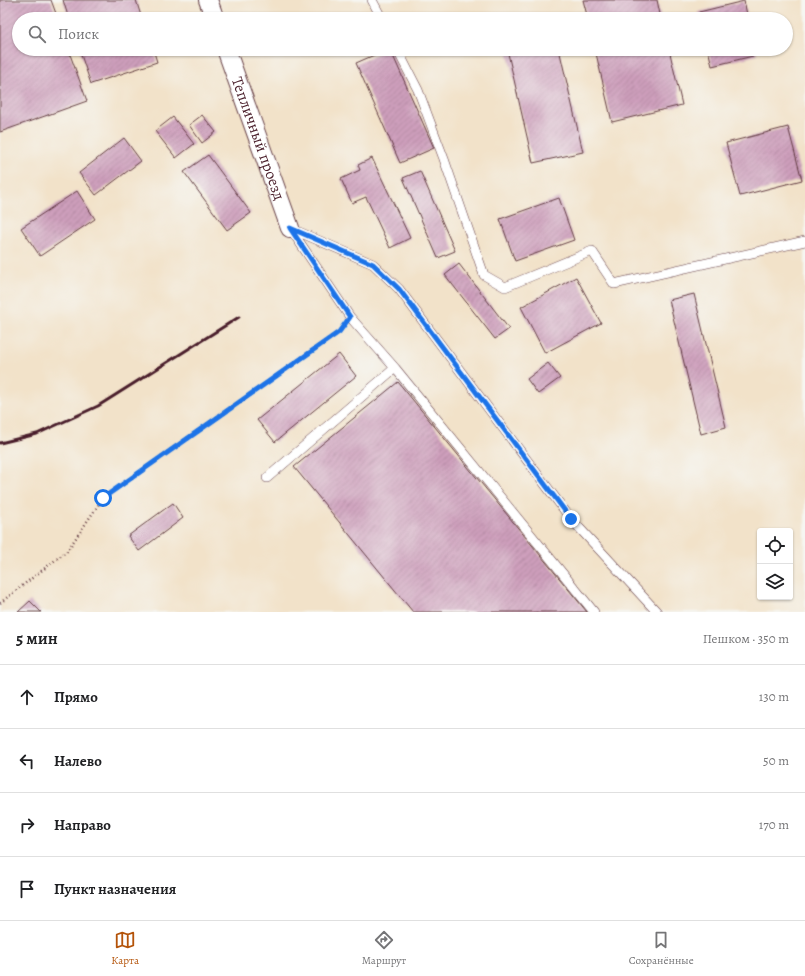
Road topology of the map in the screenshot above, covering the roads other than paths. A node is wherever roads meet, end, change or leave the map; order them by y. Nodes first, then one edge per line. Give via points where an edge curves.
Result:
1 (208, 0) edge
2 (372, 0) edge
3 (212, 12) edge
4 (378, 12) edge
5 (229, 56) edge
6 (401, 56) edge
7 (290, 228) junction
8 (805, 241) edge
9 (395, 368) junction
10 (267, 478) dead end
11 (594, 612) edge
12 (657, 612) edge

1 - 3 street
2 - 4 lane
5 - 7 street, Тепличный проезд
6 - 8 lane via 418,90 442,152 484,275 505,288 592,251 614,284
7 - 9 lane via 350,317
7 - 12 lane via 373,264 399,289 571,519
9 - 10 lane
9 - 11 lane

